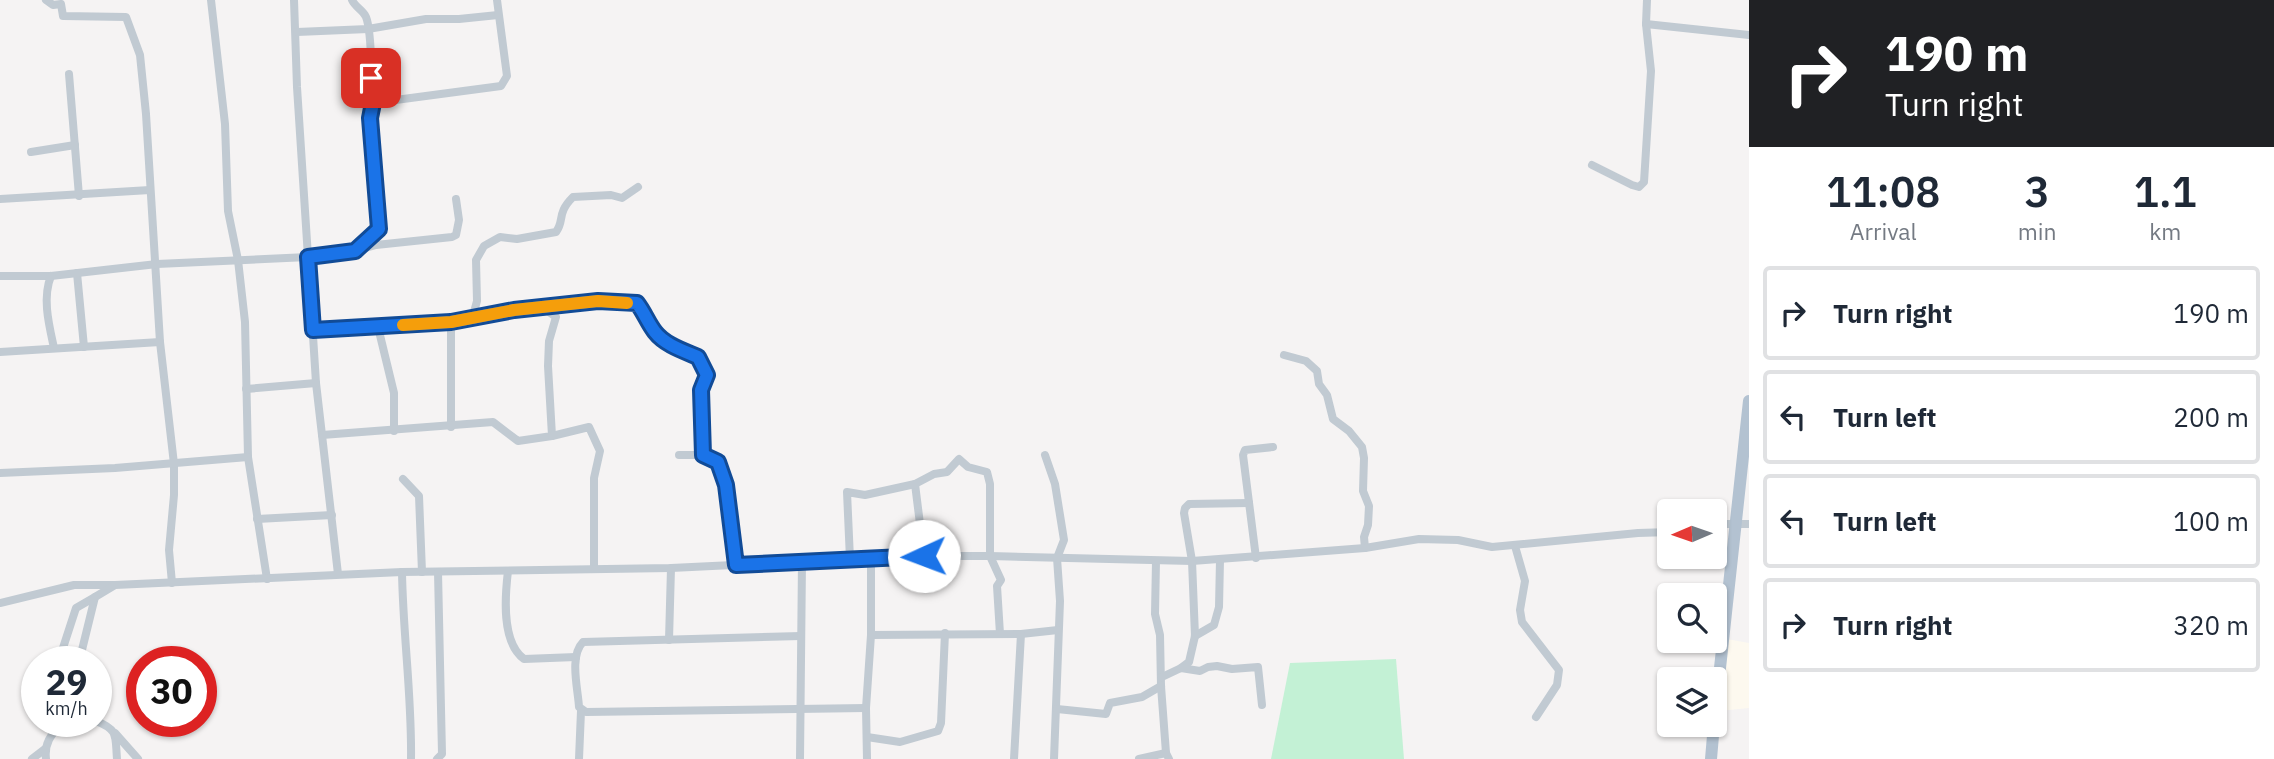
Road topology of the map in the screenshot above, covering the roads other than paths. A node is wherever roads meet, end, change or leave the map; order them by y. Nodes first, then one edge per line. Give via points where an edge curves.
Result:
1 (46, 0) edge
2 (211, 0) edge
3 (294, 0) edge
4 (352, 0) edge
5 (497, 0) edge
6 (1647, 0) edge
7 (498, 15) junction
8 (1646, 24) junction
9 (368, 29) junction
10 (297, 32) junction
11 (1749, 35) edge
12 (69, 74) dead end
13 (373, 103) junction
14 (75, 145) junction
15 (31, 152) dead end
16 (1592, 165) dead end
17 (638, 187) dead end
18 (150, 190) junction
19 (79, 195) junction
20 (0, 199) edge
21 (456, 200) dead end
22 (355, 251) junction
23 (308, 257) junction
24 (239, 260) junction
25 (157, 264) junction
26 (77, 272) junction
27 (0, 276) edge
28 (51, 276) junction
29 (542, 307) junction
30 (472, 319) junction
31 (451, 322) junction
32 (378, 327) junction
33 (313, 330) junction
34 (160, 342) junction
35 (84, 347) junction
36 (54, 348) junction
37 (0, 352) edge
38 (1284, 355) dead end
39 (316, 383) junction
40 (246, 389) junction
41 (1749, 401) edge
42 (451, 427) junction
43 (394, 431) junction
44 (322, 435) junction
45 (1747, 435) edge
46 (552, 436) junction
47 (1273, 447) dead end
48 (679, 455) dead end
49 (703, 455) junction
50 (1045, 455) dead end
51 (248, 457) junction
52 (174, 464) junction
53 (0, 473) edge
54 (403, 479) dead end
55 (915, 484) junction
56 (1249, 503) junction
57 (331, 515) junction
58 (257, 519) junction
59 (1742, 523) edge
60 (1657, 532) edge
61 (1515, 545) junction
62 (1366, 548) junction
63 (924, 556) junction
64 (990, 556) junction
65 (871, 558) junction
66 (1058, 558) junction
67 (1256, 558) junction
68 (850, 559) junction
69 (1220, 560) junction
70 (802, 561) junction
71 (1156, 561) junction
72 (1192, 561) junction
73 (736, 565) junction
74 (671, 568) junction
75 (594, 569) junction
76 (508, 571) junction
77 (402, 572) junction
78 (422, 572) junction
79 (438, 572) junction
80 (338, 574) junction
81 (267, 579) junction
82 (172, 583) junction
83 (115, 585) junction
84 (95, 597) junction
85 (0, 603) edge
86 (1058, 630) junction
87 (945, 633) junction
88 (1000, 634) junction
89 (1021, 634) junction
90 (872, 635) junction
91 (801, 636) junction
92 (1195, 636) junction
93 (669, 640) junction
94 (64, 646) edge
95 (83, 646) edge
96 (576, 657) junction
97 (1722, 667) edge
98 (1181, 668) junction
99 (1161, 682) junction
100 (1262, 705) dead end
101 (799, 708) junction
102 (866, 708) junction
103 (1057, 709) junction
104 (581, 710) junction
105 (1536, 717) dead end
106 (112, 728) edge
107 (115, 733) junction
108 (50, 737) edge
109 (867, 737) junction
110 (1713, 737) edge
111 (45, 754) edge
112 (1168, 756) edge
113 (32, 759) edge
114 (117, 759) edge
115 (138, 759) edge
116 (411, 759) edge
117 (438, 759) edge
118 (579, 759) edge
119 (800, 759) edge
120 (867, 759) edge
121 (1014, 759) edge
122 (1054, 759) edge
123 (1139, 759) edge
124 (1711, 759) edge

1 - 18 street via 61,4 63,16 126,17 140,55
2 - 24 street via 225,124 228,211
3 - 10 street
4 - 9 street via 365,15
5 - 7 street
6 - 8 street
7 - 9 street via 426,19
7 - 13 street via 507,76 501,86
8 - 11 street
8 - 16 street via 1651,71 1644,182 1640,187 1632,185
9 - 10 street
9 - 13 street
10 - 23 street
12 - 14 street
13 - 22 street via 370,118 379,229
14 - 15 street
14 - 19 street
17 - 30 street via 622,198 573,197 563,207 556,232 517,239 500,237 484,246 475,260 477,301
18 - 19 street
18 - 25 street
19 - 20 street
21 - 22 street via 456,235
22 - 23 street
23 - 24 street
23 - 33 street
24 - 25 street
24 - 40 street via 246,322
25 - 26 street
25 - 34 street
26 - 28 street
26 - 35 street
27 - 28 street
28 - 36 street via 46,287
29 - 30 street
29 - 46 street via 556,317 548,366
29 - 49 street via 598,301 637,303 655,332 698,357 707,375 701,390
30 - 31 street
31 - 32 street
31 - 42 street
32 - 33 street
32 - 43 street via 394,393
33 - 39 street
34 - 35 street
34 - 52 street
35 - 36 street
36 - 37 street
38 - 62 street via 1306,361 1317,371 1333,419 1362,447 1363,491 1369,506
39 - 40 street
39 - 44 street
40 - 51 street
41 - 45 main road
42 - 43 street
42 - 46 street via 493,422 518,441
43 - 44 street
44 - 57 street
45 - 59 main road
46 - 75 street via 589,427 600,451 594,478
47 - 56 street via 1245,450
48 - 49 street
49 - 73 street via 718,462 726,485
50 - 66 street via 1055,484 1063,540
51 - 52 street
51 - 58 street
52 - 53 street
52 - 82 street via 169,551
54 - 78 street via 419,496
55 - 63 street
55 - 64 street via 947,472 959,459 987,472
55 - 68 street via 865,495 847,492
56 - 67 street
56 - 72 street via 1189,504 1185,508
57 - 58 street
57 - 80 street
58 - 81 street
59 - 97 main road
60 - 61 street
61 - 62 street via 1419,540
61 - 105 street via 1524,581 1522,622 1559,670 1557,685
62 - 67 street
63 - 64 street
63 - 65 street
64 - 66 street
64 - 88 street via 1001,580 997,586
65 - 68 street
65 - 90 street
66 - 71 street
66 - 86 street
67 - 69 street
68 - 70 street
69 - 72 street
69 - 92 street via 1214,625
70 - 73 street
70 - 91 street
71 - 72 street
71 - 99 street
72 - 92 street
73 - 74 street
74 - 75 street
74 - 93 street
75 - 76 street
76 - 79 street
76 - 96 street via 509,631 517,654 524,659
77 - 78 street
77 - 80 street
77 - 116 street
78 - 79 street
79 - 117 street via 442,754
80 - 81 street
81 - 82 street
82 - 83 street
83 - 84 street
83 - 85 street via 74,585
84 - 94 street via 76,608
84 - 95 street
86 - 89 street
86 - 103 street
87 - 88 street
87 - 90 street
87 - 109 street via 938,731 900,742
88 - 89 street
89 - 121 street
90 - 102 street
91 - 93 street
91 - 101 street
92 - 98 street via 1189,662
93 - 96 street via 583,642
96 - 104 street
98 - 99 street
98 - 100 street via 1258,667
99 - 103 street via 1142,697 1110,703 1105,714
99 - 112 street
101 - 102 street
101 - 104 street
101 - 119 street
102 - 109 street
103 - 122 street
104 - 118 street
106 - 107 street
107 - 114 street
107 - 115 street
108 - 111 street
109 - 120 street
110 - 124 main road
111 - 113 street
112 - 123 street

